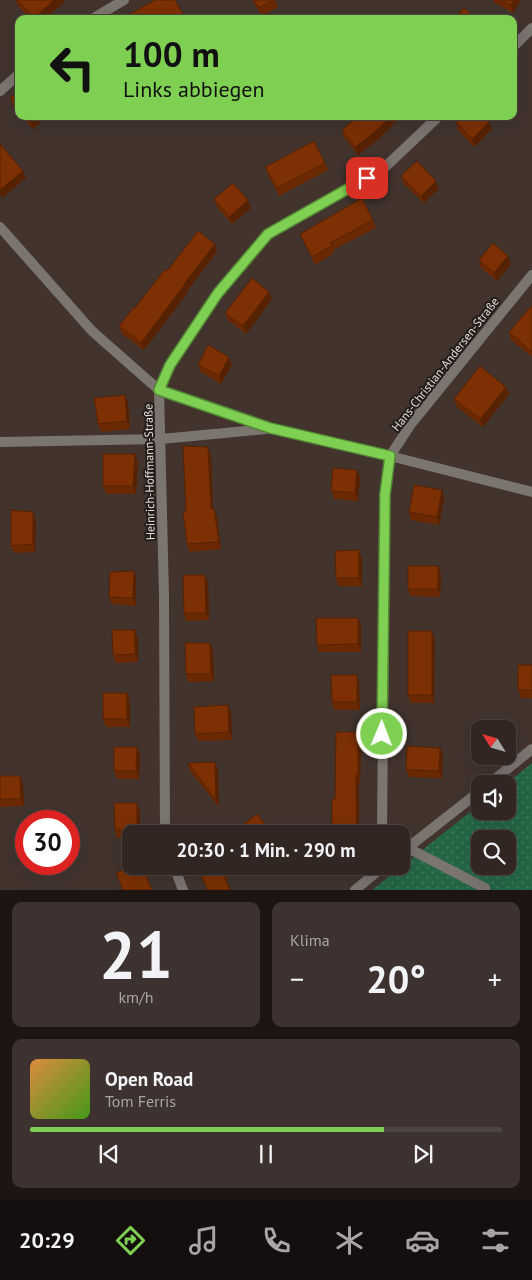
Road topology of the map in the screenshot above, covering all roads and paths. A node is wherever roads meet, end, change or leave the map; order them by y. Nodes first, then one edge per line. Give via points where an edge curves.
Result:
1 (124, 0) edge
2 (99, 15) edge
3 (532, 28) edge
4 (517, 43) edge
5 (15, 77) edge
6 (0, 90) edge
7 (435, 120) edge
8 (0, 227) edge
9 (532, 275) edge
10 (159, 390) junction
11 (270, 428) junction
12 (160, 439) junction
13 (0, 442) edge
14 (390, 456) junction
15 (532, 492) edge
16 (532, 749) edge
17 (499, 775) edge
18 (471, 797) edge
19 (165, 825) edge
20 (382, 825) edge
21 (410, 845) edge
22 (410, 853) edge
23 (177, 875) edge
24 (373, 875) edge
25 (485, 888) dead end
26 (183, 890) edge
27 (355, 890) edge

1 - 2 street
3 - 4 street
5 - 6 street
7 - 10 street, Heinrich-Hoffmann-Straße via 384,169 268,234 218,293 170,365
8 - 10 street via 92,331
9 - 14 street, Hans-Christian-Andersen-Straße via 411,424
10 - 11 street
10 - 12 street, Heinrich-Hoffmann-Straße
11 - 12 street
11 - 14 street
12 - 13 street
12 - 19 street, Heinrich-Hoffmann-Straße
14 - 15 street
14 - 20 street, Hans-Christian-Andersen-Straße via 385,494
16 - 17 street
18 - 21 street
22 - 25 street
23 - 26 street
24 - 27 street

